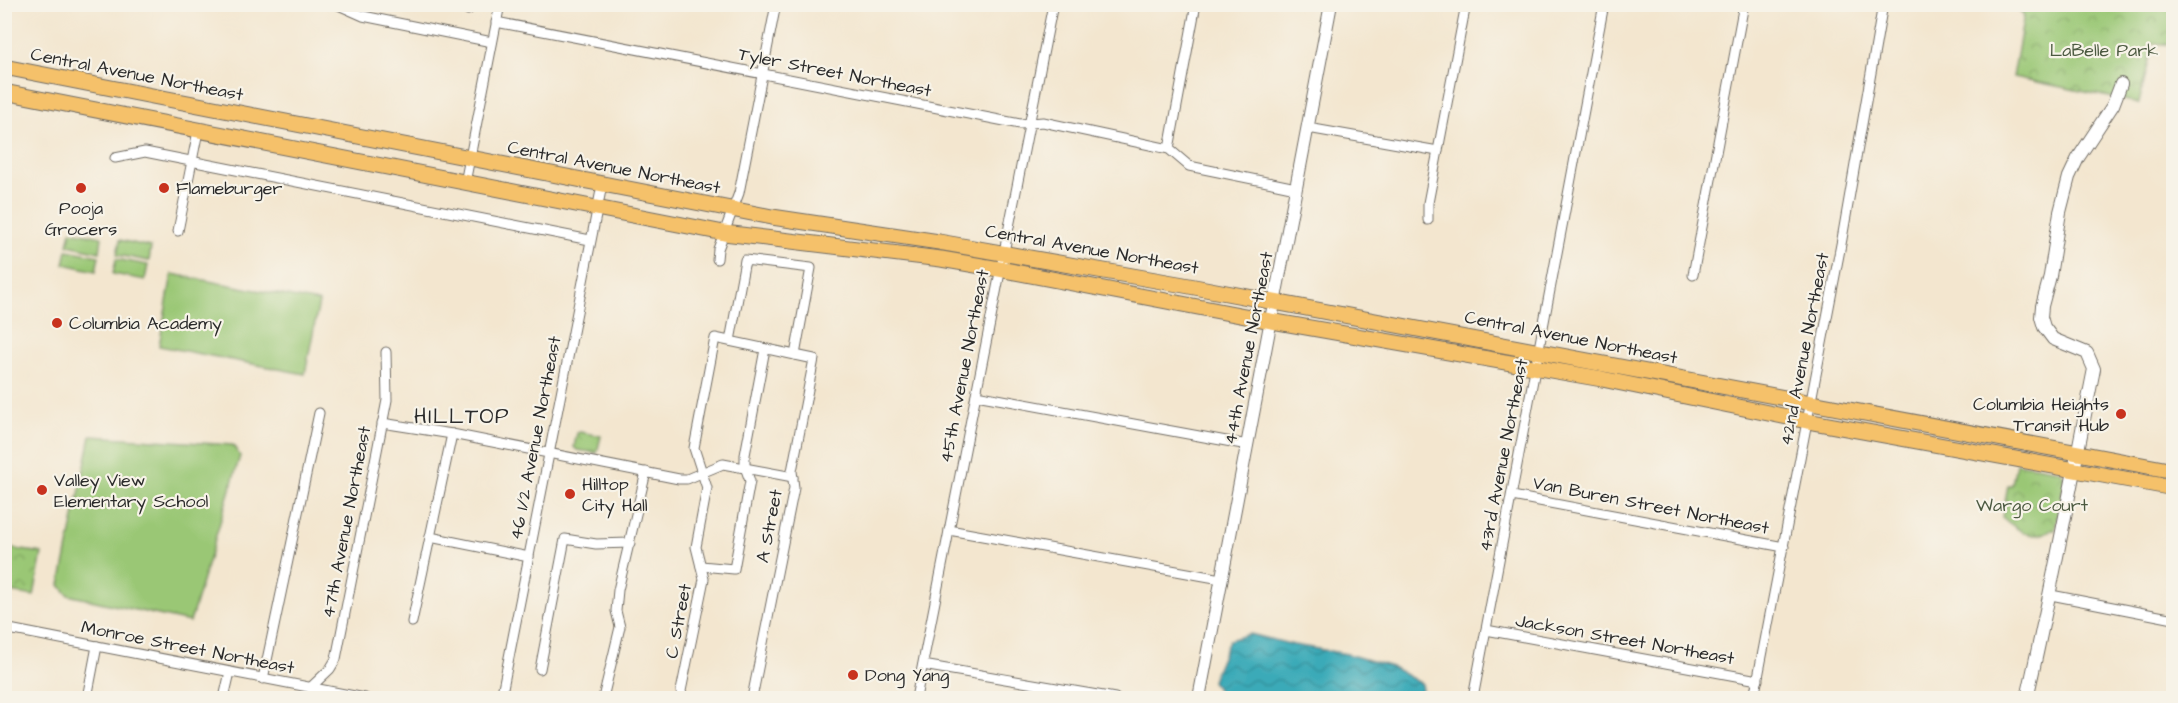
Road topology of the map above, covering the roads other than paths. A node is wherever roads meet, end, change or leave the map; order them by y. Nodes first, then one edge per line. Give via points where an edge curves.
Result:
1 (336, 4) edge
2 (500, 4) edge
3 (776, 4) edge
4 (1053, 4) edge
5 (1196, 4) edge
6 (1331, 4) edge
7 (1466, 4) edge
8 (1604, 4) edge
9 (1744, 4) edge
10 (1883, 4) edge
11 (496, 22) junction
12 (492, 42) junction
13 (4, 67) edge
14 (762, 75) junction
15 (2121, 84) dead end
16 (4, 92) edge
17 (1030, 123) junction
18 (1308, 128) junction
19 (198, 131) junction
20 (1169, 149) junction
21 (1438, 151) junction
22 (115, 158) dead end
23 (470, 159) junction
24 (192, 161) junction
25 (465, 183) junction
26 (602, 185) junction
27 (1296, 188) junction
28 (597, 209) junction
29 (733, 210) junction
30 (1428, 220) dead end
31 (178, 231) dead end
32 (724, 233) junction
33 (590, 240) junction
34 (1002, 254) junction
35 (717, 259) dead end
36 (999, 270) junction
37 (1693, 275) dead end
38 (1275, 302) junction
39 (1271, 321) junction
40 (730, 341) junction
41 (765, 349) junction
42 (386, 352) dead end
43 (1539, 352) junction
44 (795, 355) junction
45 (1536, 368) junction
46 (976, 395) junction
47 (1811, 402) junction
48 (319, 413) dead end
49 (1808, 421) junction
50 (382, 423) junction
51 (452, 434) junction
52 (1248, 445) junction
53 (2078, 452) junction
54 (549, 454) junction
55 (745, 468) junction
56 (2074, 470) junction
57 (2174, 471) edge
58 (646, 472) junction
59 (702, 473) junction
60 (793, 477) junction
61 (2174, 488) edge
62 (1512, 496) junction
63 (949, 531) junction
64 (430, 537) junction
65 (630, 543) junction
66 (1784, 548) junction
67 (529, 557) junction
68 (701, 566) junction
69 (1221, 579) junction
70 (2051, 595) junction
71 (2174, 619) edge
72 (412, 622) dead end
73 (4, 628) edge
74 (1486, 630) junction
75 (97, 646) junction
76 (923, 665) junction
77 (540, 669) dead end
78 (230, 672) junction
79 (263, 679) junction
80 (1758, 680) junction
81 (310, 688) junction
82 (362, 698) edge
83 (87, 699) edge
84 (224, 699) edge
85 (501, 699) edge
86 (603, 699) edge
87 (683, 699) edge
88 (752, 699) edge
89 (916, 699) edge
90 (1115, 699) edge
91 (1200, 699) edge
92 (1473, 699) edge
93 (1755, 699) edge
94 (2027, 699) edge

1 - 12 street via 363,16
2 - 11 street
3 - 14 street
4 - 17 street, 45th Avenue Northeast
5 - 20 street
6 - 18 street, 44th Avenue Northeast
7 - 21 street
8 - 43 street, 43rd Avenue Northeast
9 - 37 street
10 - 47 street, 42nd Avenue Northeast
11 - 12 street
11 - 14 street, Tyler Street Northeast
12 - 23 street
13 - 23 main road, Central Avenue Northeast
14 - 17 street, Tyler Street Northeast
14 - 29 street
15 - 53 street via 2113,105 2069,177 2042,306 2044,327 2053,339 2087,353 2094,369
16 - 19 main road, Central Avenue Northeast
17 - 20 street, Tyler Street Northeast via 1043,122
17 - 34 street, 45th Avenue Northeast
18 - 21 street
18 - 27 street, 44th Avenue Northeast
19 - 24 street
19 - 25 main road, Central Avenue Northeast
20 - 27 street via 1189,166
21 - 30 street
22 - 24 street via 146,152
23 - 25 street
23 - 26 main road, Central Avenue Northeast
24 - 31 street
24 - 33 street
25 - 28 main road, Central Avenue Northeast
26 - 28 street, 46 1/2 Avenue Northeast
26 - 29 main road, Central Avenue Northeast
27 - 38 street, 44th Avenue Northeast
28 - 32 main road, Central Avenue Northeast
28 - 33 street, 46 1/2 Avenue Northeast
29 - 32 street
29 - 34 main road, Central Avenue Northeast
32 - 35 street
32 - 36 main road, Central Avenue Northeast
33 - 54 street, 46 1/2 Avenue Northeast
34 - 36 street, 45th Avenue Northeast
34 - 38 main road, Central Avenue Northeast
36 - 39 main road, Central Avenue Northeast
36 - 46 street, 45th Avenue Northeast
38 - 39 street, 44th Avenue Northeast
38 - 43 main road, Central Avenue Northeast
39 - 45 main road, Central Avenue Northeast
39 - 52 street, 44th Avenue Northeast
40 - 41 street
40 - 44 street via 745,260 811,268
40 - 59 street, C Street via 715,338 694,448
41 - 44 street
41 - 55 street
42 - 50 street, 47th Avenue Northeast via 387,400
43 - 45 street, 43rd Avenue Northeast
43 - 47 main road, Central Avenue Northeast
44 - 60 street, A Street via 814,359
45 - 49 main road, Central Avenue Northeast
45 - 62 street, 43rd Avenue Northeast
46 - 52 street
46 - 63 street, 45th Avenue Northeast
47 - 49 street, 42nd Avenue Northeast
47 - 53 main road, Central Avenue Northeast
48 - 79 street
49 - 56 main road, Central Avenue Northeast
49 - 66 street, 42nd Avenue Northeast
50 - 51 street
50 - 81 street, 47th Avenue Northeast via 336,659
51 - 54 street
51 - 64 street
52 - 69 street, 44th Avenue Northeast
53 - 56 street
53 - 57 main road, Central Avenue Northeast
54 - 58 street
54 - 67 street, 46 1/2 Avenue Northeast
55 - 59 street via 723,464
55 - 60 street
55 - 68 street via 750,481 734,569
56 - 61 main road, Central Avenue Northeast
56 - 70 street
58 - 59 street via 687,479
58 - 65 street
59 - 68 street, C Street via 706,488 696,547
60 - 88 street, A Street
62 - 66 street, Van Buren Street Northeast
62 - 74 street, 43rd Avenue Northeast
63 - 69 street
63 - 76 street, 45th Avenue Northeast
64 - 67 street
64 - 72 street
65 - 77 street via 596,544 565,539
65 - 86 street via 618,590 616,611 620,627
66 - 80 street, 42nd Avenue Northeast
67 - 85 street, 46 1/2 Avenue Northeast
68 - 87 street, C Street via 704,579 681,690
69 - 91 street, 44th Avenue Northeast
70 - 71 street
70 - 94 street
73 - 75 street, Monroe Street Northeast
74 - 80 street, Jackson Street Northeast
74 - 92 street, 43rd Avenue Northeast
75 - 78 street, Monroe Street Northeast
75 - 83 street
76 - 89 street, 45th Avenue Northeast
76 - 90 street
78 - 79 street, Monroe Street Northeast
78 - 84 street
79 - 81 street, Monroe Street Northeast
80 - 93 street, 42nd Avenue Northeast
81 - 82 street, Monroe Street Northeast

